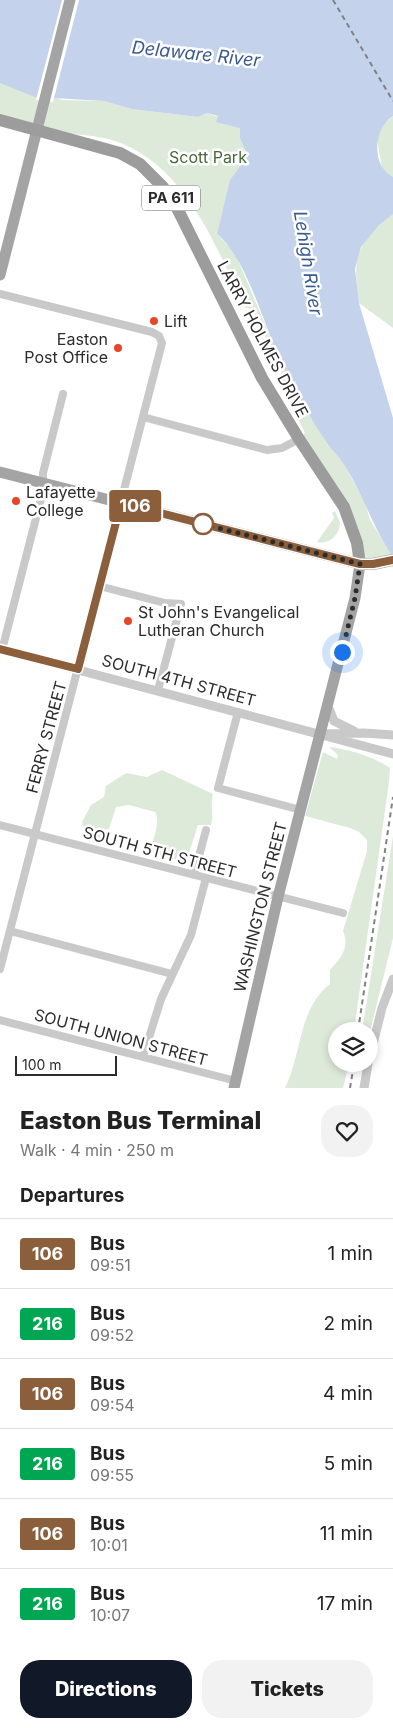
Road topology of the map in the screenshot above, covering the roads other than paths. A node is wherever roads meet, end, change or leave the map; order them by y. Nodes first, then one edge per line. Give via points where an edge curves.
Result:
1 (70, 0) edge
2 (0, 120) edge
3 (37, 130) junction
4 (0, 275) edge
5 (0, 294) edge
6 (63, 394) dead end
7 (143, 417) junction
8 (298, 439) junction
9 (0, 472) edge
10 (43, 483) junction
11 (121, 503) junction
12 (390, 560) edge
13 (360, 564) junction
14 (100, 586) junction
15 (1, 650) edge
16 (78, 669) junction
17 (158, 690) junction
18 (328, 706) junction
19 (238, 712) junction
20 (364, 733) junction
21 (321, 734) junction
22 (393, 736) edge
23 (393, 754) edge
24 (301, 810) junction
25 (0, 825) edge
26 (206, 830) dead end
27 (35, 834) junction
28 (194, 875) junction
29 (206, 878) junction
30 (278, 896) junction
31 (343, 913) dead end
32 (10, 931) junction
33 (3, 946) edge
34 (0, 969) edge
35 (172, 974) junction
36 (393, 979) edge
37 (0, 1020) edge
38 (378, 1024) edge
39 (144, 1057) junction
40 (367, 1072) edge
41 (235, 1085) edge
42 (364, 1088) edge

1 - 3 main road
2 - 3 highway, LARRY HOLMES DRIVE / PA 611
3 - 4 main road
3 - 8 highway, LARRY HOLMES DRIVE / PA 611 via 120,153 140,164 158,180 178,210 251,356
5 - 7 street, FERRY STREET via 150,331 160,338 161,349
6 - 10 street
7 - 8 street via 266,450 282,448
7 - 11 street, FERRY STREET
8 - 13 highway, LARRY HOLMES DRIVE / PA 611 via 344,507
9 - 10 main road
10 - 11 main road
10 - 15 street
11 - 13 main road
11 - 14 street, FERRY STREET
12 - 13 highway
13 - 18 main road, LARRY HOLMES DRIVE via 355,598
14 - 16 street, FERRY STREET
14 - 17 street via 180,604
15 - 16 street, SOUTH 4TH STREET
16 - 17 street, SOUTH 4TH STREET
16 - 27 street, FERRY STREET
17 - 19 street, SOUTH 4TH STREET
18 - 20 street via 334,721
18 - 21 main road, LARRY HOLMES DRIVE
19 - 21 street, SOUTH 4TH STREET
19 - 24 street via 218,788
20 - 21 street
20 - 22 street
21 - 23 street
21 - 24 main road, WASHINGTON STREET
24 - 30 main road, WASHINGTON STREET
25 - 27 street, SOUTH 5TH STREET
26 - 28 street
27 - 28 street, SOUTH 5TH STREET
27 - 32 street, FERRY STREET
28 - 29 street, SOUTH 5TH STREET
29 - 30 street, SOUTH 5TH STREET
29 - 35 street via 190,940
30 - 31 street, SOUTH 5TH STREET
30 - 41 main road, WASHINGTON STREET
32 - 33 street, FERRY STREET
32 - 35 street
33 - 34 street, FERRY STREET
35 - 39 street via 155,1015
36 - 38 street
37 - 39 street, SOUTH UNION STREET
39 - 41 street, SOUTH UNION STREET
40 - 42 street

